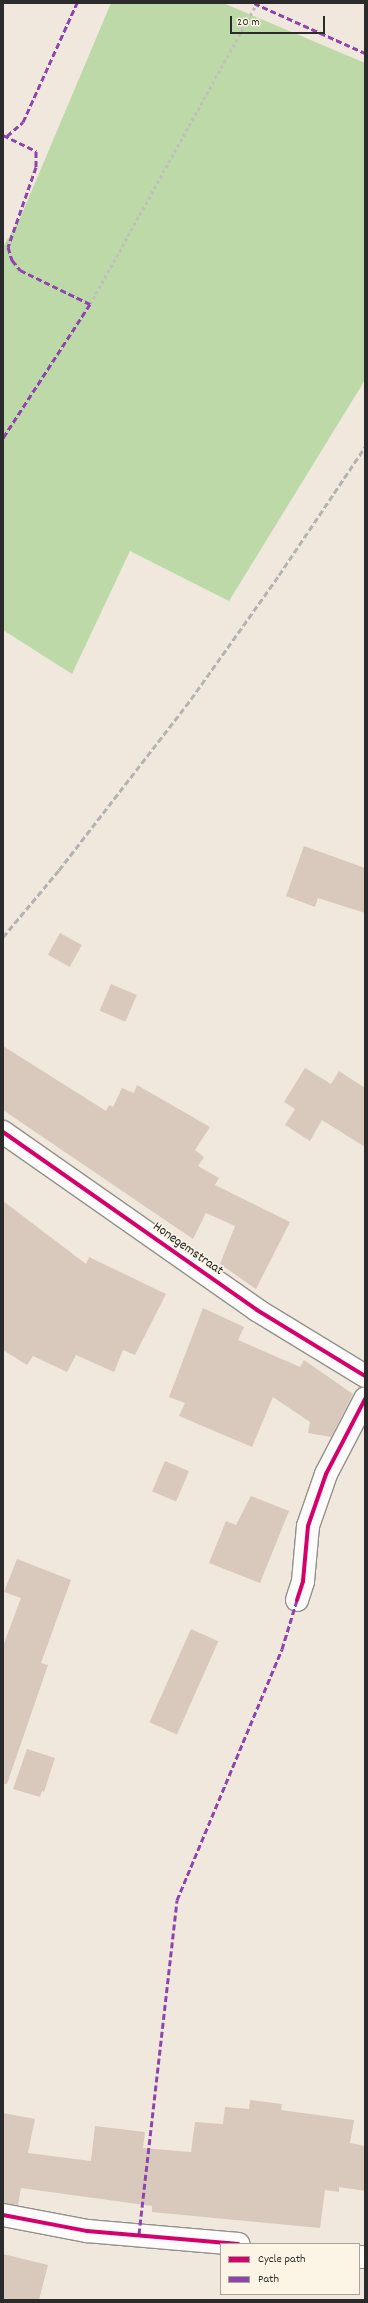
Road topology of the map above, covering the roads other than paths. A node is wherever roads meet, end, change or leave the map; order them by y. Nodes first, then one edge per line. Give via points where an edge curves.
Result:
1 (3, 1132) edge
2 (365, 1376) edge
3 (365, 1399) edge
4 (297, 1600) dead end
5 (3, 2216) edge
6 (228, 2243) edge

1 - 2 street, Honegemstraat via 257,1310
3 - 4 street via 326,1474 308,1526 303,1581
5 - 6 street via 87,2231

